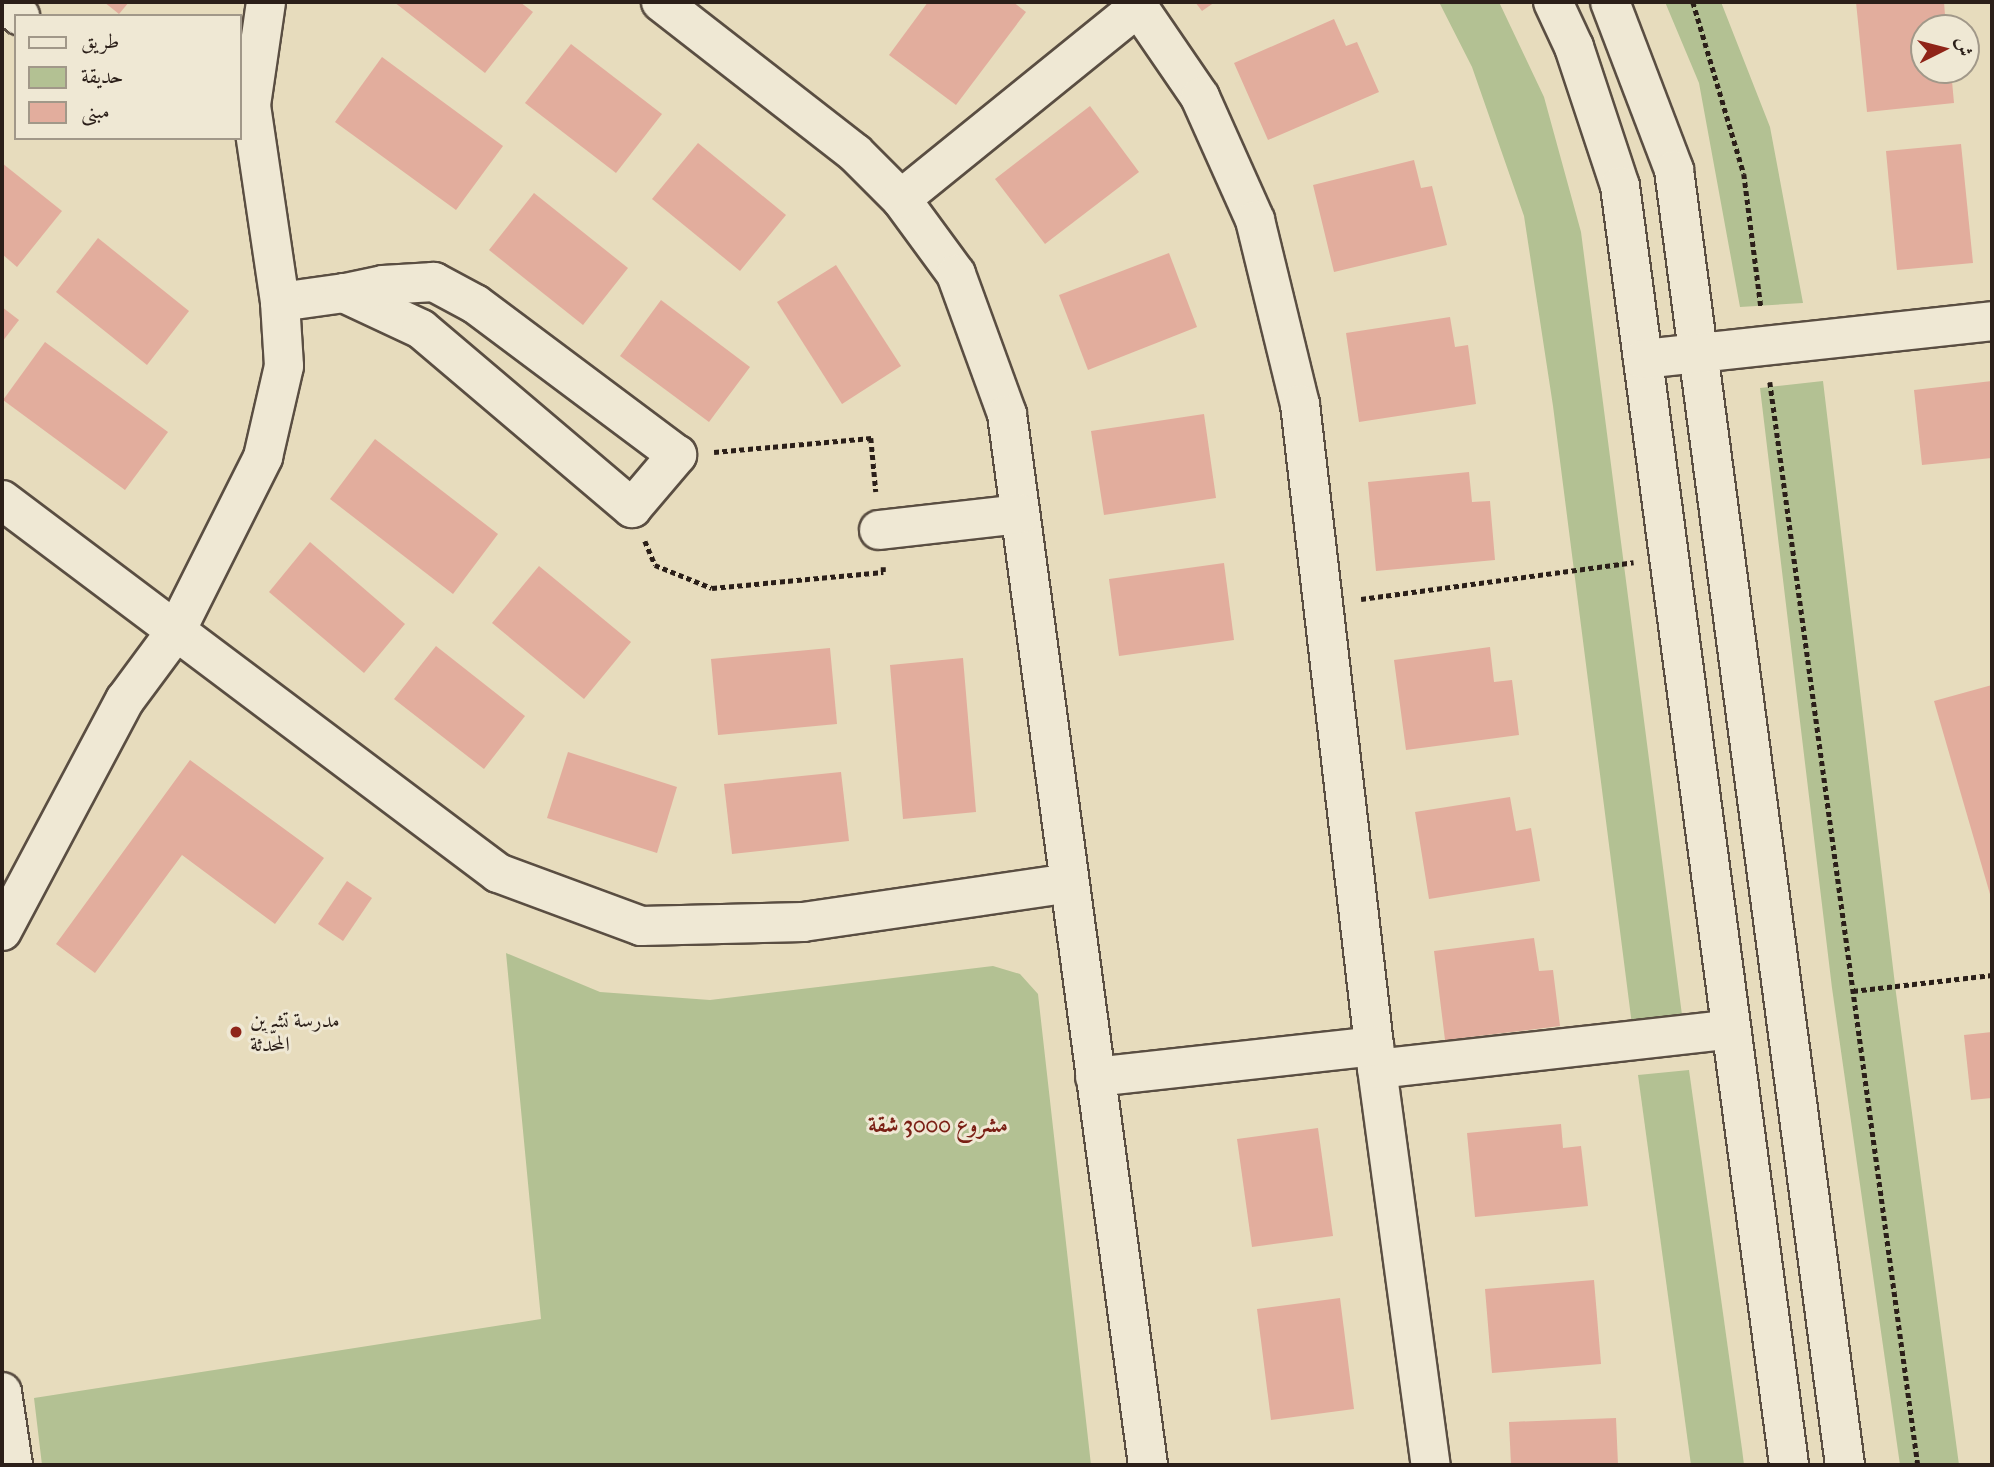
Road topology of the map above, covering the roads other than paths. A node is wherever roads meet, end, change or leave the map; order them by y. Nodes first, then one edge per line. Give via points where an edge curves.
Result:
1 (3, 2) edge
2 (266, 2) edge
3 (661, 2) edge
4 (1553, 2) edge
5 (1610, 2) edge
6 (1137, 4) edge
7 (18, 14) edge
8 (245, 104) edge
9 (901, 199) junction
10 (344, 293) junction
11 (280, 302) junction
12 (1992, 321) edge
13 (1700, 355) junction
14 (1643, 359) junction
15 (2, 500) edge
16 (1020, 514) junction
17 (879, 530) road end
18 (176, 631) junction
19 (1069, 883) junction
20 (3, 922) edge
21 (1731, 1029) junction
22 (1376, 1058) junction
23 (1095, 1077) junction
24 (1806, 1166) junction
25 (1751, 1176) junction
26 (2, 1392) edge
27 (13, 1465) edge
28 (1147, 1465) edge
29 (1431, 1465) edge
30 (1789, 1465) edge
31 (1845, 1465) edge

1 - 7 street
2 - 8 street
3 - 9 street via 855,153
4 - 14 street via 1574,47 1620,186
5 - 13 street via 1674,170
6 - 9 street
6 - 22 street via 1200,97 1255,220 1300,404
8 - 11 street
9 - 16 street via 956,274 1007,414
10 - 10 street via 421,329 632,508 677,455 475,304 434,282
10 - 11 street
11 - 18 street via 284,366 262,457
12 - 13 street
13 - 14 street
13 - 24 street
14 - 21 street
15 - 18 street
16 - 17 street
16 - 19 street
18 - 19 street via 498,873 641,926 803,922
18 - 20 street via 125,699
19 - 23 street
21 - 22 street
21 - 25 street
22 - 23 street
22 - 29 street
23 - 28 street
24 - 25 street
24 - 31 street
25 - 30 street
26 - 27 street

